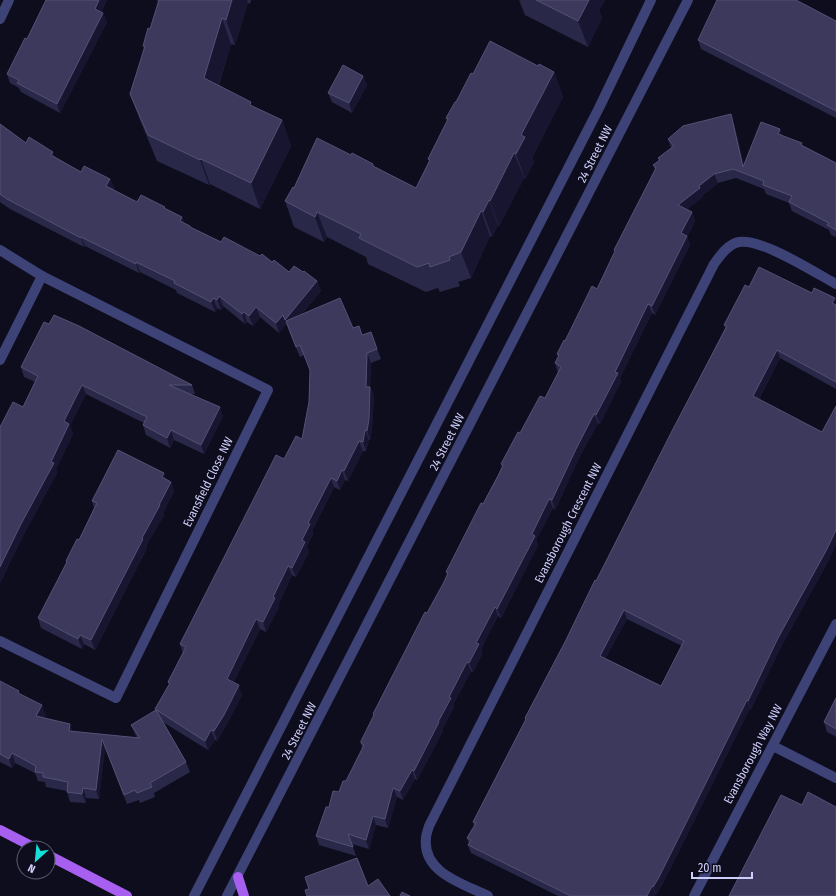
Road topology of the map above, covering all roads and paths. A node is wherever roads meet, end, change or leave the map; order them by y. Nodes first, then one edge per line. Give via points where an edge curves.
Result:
1 (9, 0) edge
2 (651, 0) edge
3 (688, 0) edge
4 (0, 19) edge
5 (0, 250) edge
6 (42, 276) junction
7 (836, 284) edge
8 (0, 360) edge
9 (836, 624) edge
10 (0, 642) edge
11 (773, 746) junction
12 (836, 778) edge
13 (0, 830) edge
14 (19, 840) edge
15 (56, 859) edge
16 (238, 877) junction
17 (128, 896) edge
18 (194, 896) edge
19 (227, 896) edge
20 (244, 896) edge
21 (488, 896) edge
22 (694, 896) edge

1 - 4 street
2 - 18 street, 24 Street NW via 599,108
3 - 16 street, 24 Street NW
5 - 6 street, Evansfield Close NW
6 - 8 street
6 - 10 street, Evansfield Close NW via 268,390 116,698
7 - 21 street, Evansborough Crescent NW via 767,247 751,242 737,242 725,250 714,264 429,826 426,839 427,854 434,866 445,876
9 - 11 street, Evansborough Way NW
11 - 12 street
11 - 22 street, Evansborough Way NW
13 - 14 main road
15 - 17 main road
16 - 19 street, 24 Street NW
16 - 20 main road

